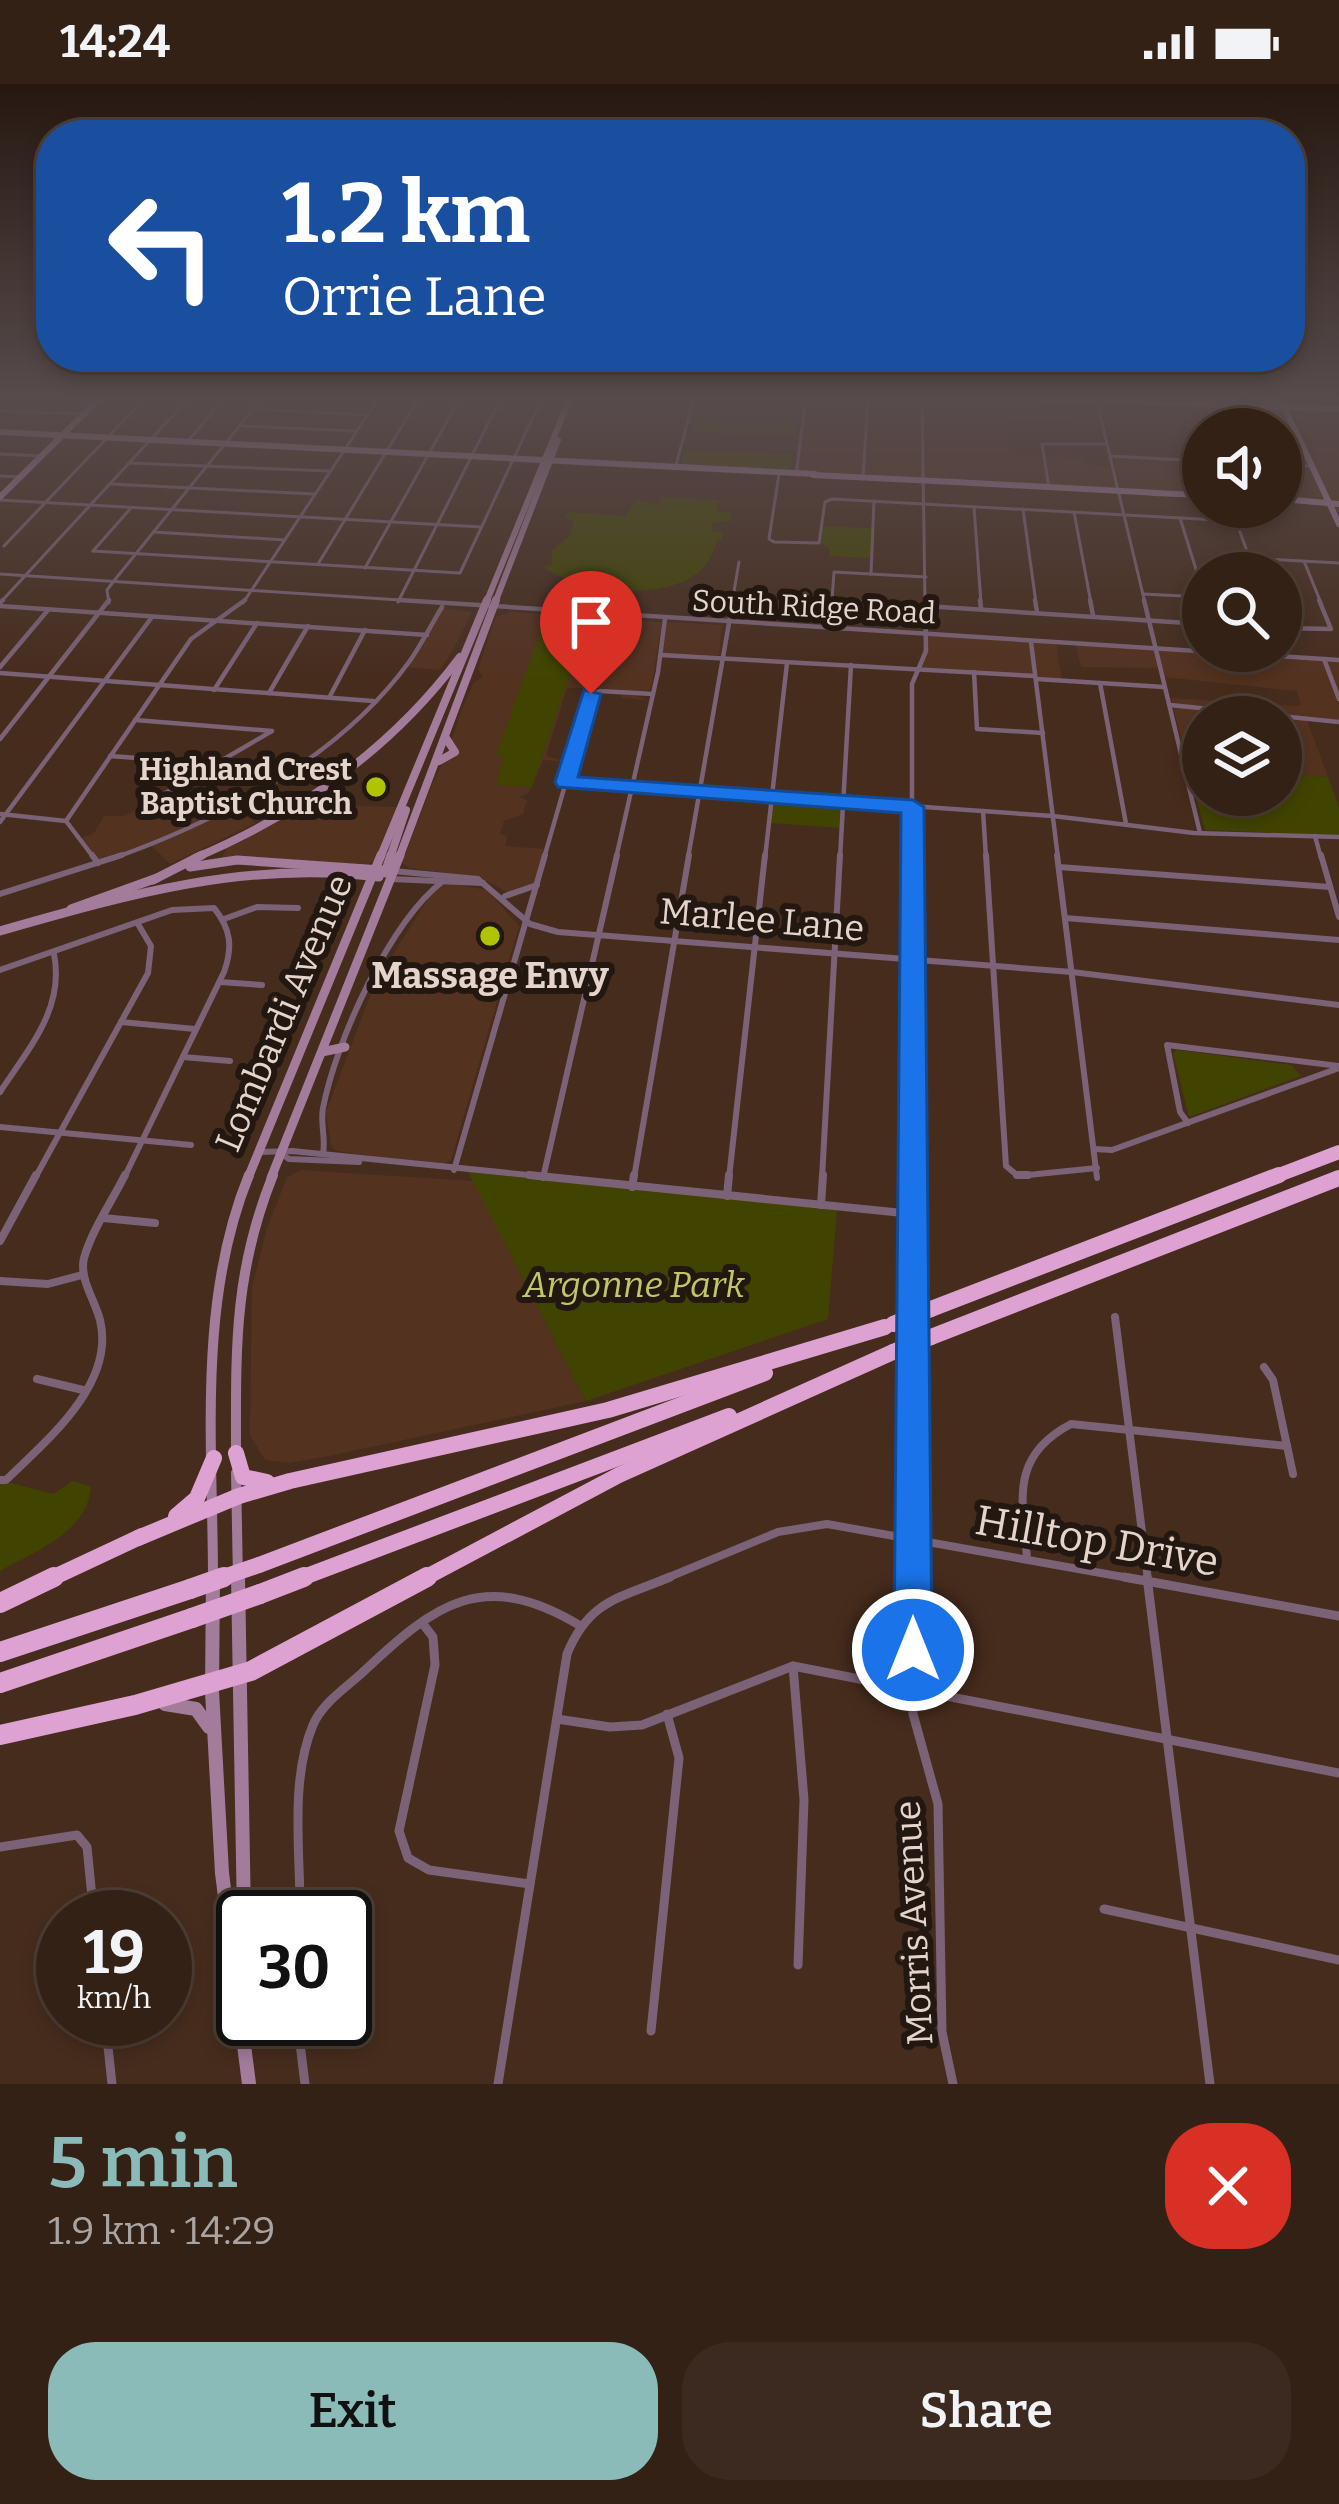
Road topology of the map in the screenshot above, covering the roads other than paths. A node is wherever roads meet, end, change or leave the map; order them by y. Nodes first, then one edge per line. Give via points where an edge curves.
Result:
1 (55, 491) edge
2 (104, 491) edge
3 (186, 491) edge
4 (247, 491) edge
5 (316, 491) edge
6 (363, 491) edge
7 (408, 491) edge
8 (454, 491) edge
9 (499, 491) edge
10 (534, 491) edge
11 (777, 491) edge
12 (924, 491) edge
13 (1118, 491) edge
14 (1136, 491) edge
15 (1324, 491) edge
16 (314, 494) junction
17 (1182, 494) edge
18 (0, 498) edge
19 (874, 501) junction
20 (1329, 502) junction
21 (1339, 502) edge
22 (44, 503) junction
23 (924, 504) junction
24 (91, 506) junction
25 (974, 507) junction
26 (130, 508) junction
27 (1023, 509) junction
28 (171, 510) junction
29 (1074, 512) junction
30 (1124, 515) junction
31 (299, 517) junction
32 (1180, 518) junction
33 (345, 520) junction
34 (391, 522) junction
35 (1339, 524) edge
36 (437, 525) junction
37 (483, 527) junction
38 (153, 532) junction
39 (284, 539) junction
40 (4, 545) dead end
41 (1190, 552) edge
42 (1248, 552) edge
43 (135, 554) junction
44 (1304, 561) joint
45 (739, 562) dead end
46 (269, 563) junction
47 (1339, 563) edge
48 (316, 566) junction
49 (365, 568) junction
50 (413, 572) junction
51 (0, 574) edge
52 (871, 574) junction
53 (26, 576) junction
54 (926, 577) junction
55 (113, 582) junction
56 (251, 591) junction
57 (1143, 594) junction
58 (1182, 595) edge
59 (398, 602) junction
60 (0, 604) edge
61 (442, 605) junction
62 (926, 605) junction
63 (488, 608) junction
64 (981, 609) junction
65 (48, 610) junction
66 (1037, 612) junction
67 (100, 614) junction
68 (1093, 615) junction
69 (152, 617) junction
70 (665, 619) junction
71 (1149, 620) junction
72 (216, 622) junction
73 (1182, 622) edge
74 (256, 623) junction
75 (729, 623) junction
76 (308, 626) junction
77 (1302, 628) edge
78 (365, 630) junction
79 (428, 635) junction
80 (927, 635) junction
81 (1031, 641) junction
82 (468, 649) junction
83 (1156, 649) junction
84 (661, 655) junction
85 (722, 659) junction
86 (1324, 659) junction
87 (1339, 661) edge
88 (788, 663) junction
89 (474, 665) junction
90 (851, 665) junction
91 (918, 669) junction
92 (0, 670) edge
93 (974, 672) junction
94 (50, 677) junction
95 (1035, 677) junction
96 (104, 681) junction
97 (1100, 683) junction
98 (467, 684) junction
99 (159, 686) junction
100 (1165, 687) junction
101 (214, 690) junction
102 (269, 693) junction
103 (653, 694) junction
104 (330, 698) junction
105 (1339, 699) edge
106 (376, 701) junction
107 (1170, 705) junction
108 (135, 720) junction
109 (1339, 722) edge
110 (1042, 733) junction
111 (0, 740) edge
112 (110, 756) junction
113 (202, 776) junction
114 (566, 782) junction
115 (632, 788) junction
116 (699, 792) junction
117 (773, 797) junction
118 (844, 802) junction
119 (145, 805) dead end
120 (913, 807) junction
121 (982, 812) junction
122 (1053, 816) junction
123 (2, 817) edge
124 (66, 820) junction
125 (1126, 824) junction
126 (1200, 833) junction
127 (1315, 836) junction
128 (1339, 837) edge
129 (98, 863) junction
130 (267, 866) junction
131 (1059, 867) junction
132 (381, 875) junction
133 (153, 880) junction
134 (423, 881) junction
135 (443, 881) junction
136 (483, 883) junction
137 (537, 885) junction
138 (1330, 887) junction
139 (429, 892) junction
140 (0, 895) edge
141 (502, 896) junction
142 (298, 908) dead end
143 (56, 916) junction
144 (1339, 917) edge
145 (1065, 918) junction
146 (224, 919) junction
147 (526, 921) junction
148 (138, 924) junction
149 (0, 932) edge
150 (598, 934) junction
151 (674, 940) junction
152 (1339, 940) edge
153 (756, 947) junction
154 (836, 953) junction
155 (54, 954) junction
156 (913, 959) junction
157 (993, 966) junction
158 (0, 970) edge
159 (1072, 972) junction
160 (220, 982) junction
161 (262, 985) dead end
162 (1339, 1005) edge
163 (121, 1022) junction
164 (197, 1029) junction
165 (326, 1036) junction
166 (340, 1047) junction
167 (318, 1055) junction
168 (183, 1057) junction
169 (230, 1061) dead end
170 (1339, 1067) edge
171 (0, 1093) edge
172 (1188, 1123) junction
173 (0, 1127) edge
174 (60, 1133) junction
175 (142, 1140) junction
176 (191, 1145) dead end
177 (1094, 1149) junction
178 (259, 1152) junction
179 (1339, 1152) edge
180 (280, 1153) junction
181 (323, 1154) junction
182 (363, 1161) junction
183 (454, 1171) junction
184 (1339, 1178) edge
185 (543, 1179) junction
186 (632, 1187) junction
187 (727, 1196) junction
188 (821, 1205) junction
189 (913, 1214) junction
190 (103, 1218) junction
191 (155, 1223) dead end
192 (0, 1241) edge
193 (82, 1276) junction
194 (0, 1281) edge
195 (1115, 1317) dead end
196 (889, 1325) junction
197 (1264, 1367) dead end
198 (841, 1374) junction
199 (37, 1379) dead end
200 (83, 1390) junction
201 (1129, 1429) junction
202 (1287, 1446) junction
203 (236, 1453) junction
204 (214, 1458) junction
205 (1293, 1474) dead end
206 (296, 1479) junction
207 (3, 1480) edge
208 (236, 1497) junction
209 (214, 1506) junction
210 (913, 1537) junction
211 (138, 1538) junction
212 (1027, 1558) junction
213 (1148, 1581) junction
214 (0, 1604) edge
215 (1339, 1616) edge
216 (422, 1623) junction
217 (579, 1625) junction
218 (0, 1652) edge
219 (793, 1666) junction
220 (238, 1677) junction
221 (0, 1683) edge
222 (212, 1685) junction
223 (913, 1687) junction
224 (135, 1705) junction
225 (668, 1714) junction
226 (556, 1719) junction
227 (0, 1736) edge
228 (1167, 1739) junction
229 (214, 1743) junction
230 (1339, 1772) edge
231 (0, 1847) edge
232 (530, 1884) junction
233 (91, 1890) edge
234 (243, 1890) edge
235 (301, 1890) edge
236 (1104, 1909) dead end
237 (1190, 1928) junction
238 (1339, 1960) edge
239 (798, 1964) dead end
240 (651, 2031) dead end
241 (108, 2046) edge
242 (249, 2046) edge
243 (300, 2046) edge
244 (112, 2084) edge
245 (250, 2084) edge
246 (304, 2084) edge
247 (498, 2084) edge
248 (953, 2084) edge
249 (1210, 2084) edge

1 - 22 street
2 - 24 street
3 - 28 street
4 - 16 street
5 - 16 street
6 - 33 street
7 - 34 street
8 - 36 street
9 - 37 street
10 - 63 main road
11 - 19 street via 772,542 818,544 827,500
12 - 23 street, Morris Avenue
13 - 30 street
14 - 17 main road
15 - 20 main road
16 - 31 street
18 - 22 street
19 - 23 street
19 - 52 street
20 - 20 main road via 1281,499
20 - 21 main road
20 - 35 main road
22 - 24 street
22 - 40 street
23 - 25 street
23 - 54 street, Morris Avenue
24 - 26 street
24 - 53 street
25 - 27 street
25 - 64 street
26 - 28 street
26 - 43 street via 93,551
27 - 29 street
27 - 66 street
28 - 31 street
28 - 38 street
29 - 30 street
29 - 68 street
30 - 32 street
30 - 57 street
31 - 33 street
31 - 39 street
32 - 41 street
32 - 42 street via 1236,521
33 - 34 street
33 - 48 street
34 - 36 street
34 - 49 street
36 - 37 street
36 - 50 street
37 - 50 street via 460,573
38 - 39 street
38 - 43 street
39 - 46 street
43 - 46 street
43 - 55 street
44 - 47 street
44 - 77 street via 1331,629
45 - 75 street
46 - 48 street
46 - 56 street
48 - 49 street
49 - 50 street
50 - 59 street
51 - 53 street, South Ridge Road
52 - 54 street
52 - 62 street via 834,572 832,600
53 - 55 street, South Ridge Road
53 - 60 street
54 - 62 street, Morris Avenue
55 - 56 street, South Ridge Road
55 - 67 street
56 - 59 street, South Ridge Road
56 - 72 street
57 - 58 street
57 - 71 street
59 - 61 street, South Ridge Road
60 - 65 street
61 - 63 street, South Ridge Road
61 - 79 street
62 - 64 street
62 - 80 street, Morris Avenue
63 - 70 street, South Ridge Road
63 - 82 main road
63 - 89 main road
64 - 66 street
65 - 67 street
65 - 92 street
66 - 68 street
67 - 69 street
67 - 94 street
68 - 71 street
69 - 72 street
69 - 96 street
70 - 75 street, South Ridge Road
70 - 84 street
71 - 73 street
71 - 83 street
72 - 74 street
72 - 99 street via 191,640
74 - 76 street
74 - 101 street
75 - 80 street, South Ridge Road
75 - 85 street
76 - 78 street
76 - 102 street
78 - 79 street
78 - 104 street
79 - 106 street
80 - 81 street, South Ridge Road
80 - 91 street, Morris Avenue
81 - 83 street, South Ridge Road
81 - 95 street
82 - 132 main road
82 - 133 main road via 426,703 351,770
83 - 86 street, South Ridge Road
83 - 100 street
84 - 85 street
84 - 103 street
85 - 88 street
85 - 116 street
86 - 87 street, South Ridge Road
86 - 105 street
88 - 90 street
88 - 117 street
89 - 98 main road
89 - 98 main road via 480,676
90 - 91 street
90 - 118 street
91 - 93 street
91 - 120 street, Morris Avenue
92 - 94 street
93 - 95 street
93 - 110 street via 977,729
94 - 96 street
94 - 111 street
95 - 97 street
95 - 110 street
96 - 99 street
96 - 123 street
97 - 100 street
97 - 125 street
98 - 132 main road, Lombardi Avenue via 446,738 455,752 436,763
99 - 101 street
99 - 108 street
100 - 107 street
101 - 102 street
102 - 104 street
103 - 114 street via 594,692
103 - 115 street
104 - 106 street
106 - 129 street via 259,788
107 - 109 street
107 - 126 street
108 - 112 street
108 - 113 street via 272,731
110 - 122 street
112 - 113 street via 178,761
112 - 124 street
113 - 119 street
114 - 115 street
114 - 137 street
115 - 116 street
115 - 150 street
116 - 117 street
116 - 151 street
117 - 118 street
117 - 153 street
118 - 120 street
118 - 154 street
120 - 121 street
120 - 156 street, Morris Avenue
121 - 122 street
121 - 157 street
122 - 125 street
122 - 131 street
123 - 124 street
124 - 129 street
125 - 126 street
126 - 127 street
127 - 128 street
127 - 138 street
129 - 140 street
130 - 132 main road
130 - 132 main road
130 - 133 main road via 212,861
130 - 143 main road
131 - 138 street
131 - 145 street
132 - 134 street
132 - 136 street
132 - 165 main road, Lombardi Avenue
132 - 178 main road, Lombardi Avenue
133 - 143 main road
134 - 135 street
134 - 139 street
135 - 136 street
135 - 139 street
136 - 141 street
137 - 141 street
137 - 147 street
138 - 144 street
139 - 166 street via 380,961
141 - 147 street
142 - 146 street via 257,907
143 - 149 main road
145 - 152 street
145 - 159 street
146 - 148 street via 214,908 172,910
146 - 160 street via 231,945
147 - 150 street, Marlee Lane
147 - 183 street
148 - 155 street
148 - 163 street via 152,959
150 - 151 street, Marlee Lane
150 - 185 street
151 - 153 street, Marlee Lane
151 - 186 street
153 - 154 street, Marlee Lane
153 - 187 street
154 - 156 street, Marlee Lane
154 - 188 street
155 - 158 street
155 - 171 street via 56,1000
156 - 157 street, Marlee Lane
156 - 189 street, Morris Avenue
157 - 159 street, Marlee Lane
157 - 177 street via 1009,1173 1097,1173
159 - 162 street, Marlee Lane
159 - 177 street
160 - 161 street
160 - 164 street
163 - 164 street
163 - 174 street
164 - 168 street
165 - 166 main road
165 - 167 main road, Lombardi Avenue
166 - 167 main road
166 - 181 street via 322,1114
167 - 180 main road, Lombardi Avenue
168 - 169 street
168 - 175 street
170 - 172 street
170 - 172 street via 1168,1045
172 - 177 street
173 - 174 street
174 - 175 street
174 - 192 street
175 - 176 street
175 - 190 street
178 - 180 street
178 - 204 main road, Lombardi Avenue via 219,1276
179 - 196 highway, bridge
180 - 181 street
180 - 182 street
180 - 203 main road, Lombardi Avenue via 240,1281
181 - 182 street
182 - 183 street
183 - 185 street
184 - 198 highway, bridge
185 - 186 street
186 - 187 street
187 - 188 street
188 - 189 street
189 - 210 street, Morris Avenue
190 - 191 street
190 - 193 street
193 - 194 street
193 - 200 street via 102,1333
195 - 201 street
196 - 206 highway via 608,1410
196 - 218 highway, bridge via 260,1564
197 - 202 street
198 - 220 highway via 610,1479
198 - 221 highway, bridge via 260,1594
199 - 200 street
200 - 207 street via 58,1428
201 - 202 street
201 - 212 street via 1071,1424 1032,1452 1023,1471
201 - 213 street
202 - 205 street
203 - 206 highway via 249,1481
203 - 208 main road, Lombardi Avenue
204 - 209 main road, Lombardi Avenue
204 - 211 highway via 191,1504
206 - 208 highway
208 - 209 highway
208 - 220 main road, Lombardi Avenue
209 - 211 highway
209 - 222 main road, Lombardi Avenue
210 - 212 street, Hilltop Drive
210 - 217 street, Hilltop Drive via 845,1525 795,1527 601,1606
210 - 223 street, Morris Avenue
211 - 214 highway
212 - 213 street, Hilltop Drive
213 - 215 street, Hilltop Drive
213 - 228 street
216 - 217 street via 475,1594 501,1591 530,1595
216 - 232 street via 433,1637 435,1665 399,1831 408,1858 429,1870
216 - 235 street via 314,1720
217 - 226 street
219 - 223 street
219 - 225 street
219 - 239 street via 804,1800
220 - 222 highway
220 - 234 main road, Lombardi Avenue
222 - 224 highway
222 - 229 main road, Lombardi Avenue
223 - 228 street
223 - 248 street, Morris Avenue via 938,1804 942,2032
224 - 227 highway
224 - 229 main road via 191,1707
225 - 226 street via 624,1727
225 - 240 street via 679,1758
226 - 232 street
228 - 230 street
228 - 237 street
229 - 245 main road, Lombardi Avenue
231 - 233 street via 77,1835 87,1847
232 - 247 street
236 - 237 street
237 - 238 street
237 - 249 street
241 - 244 street
242 - 245 main road
243 - 246 street

